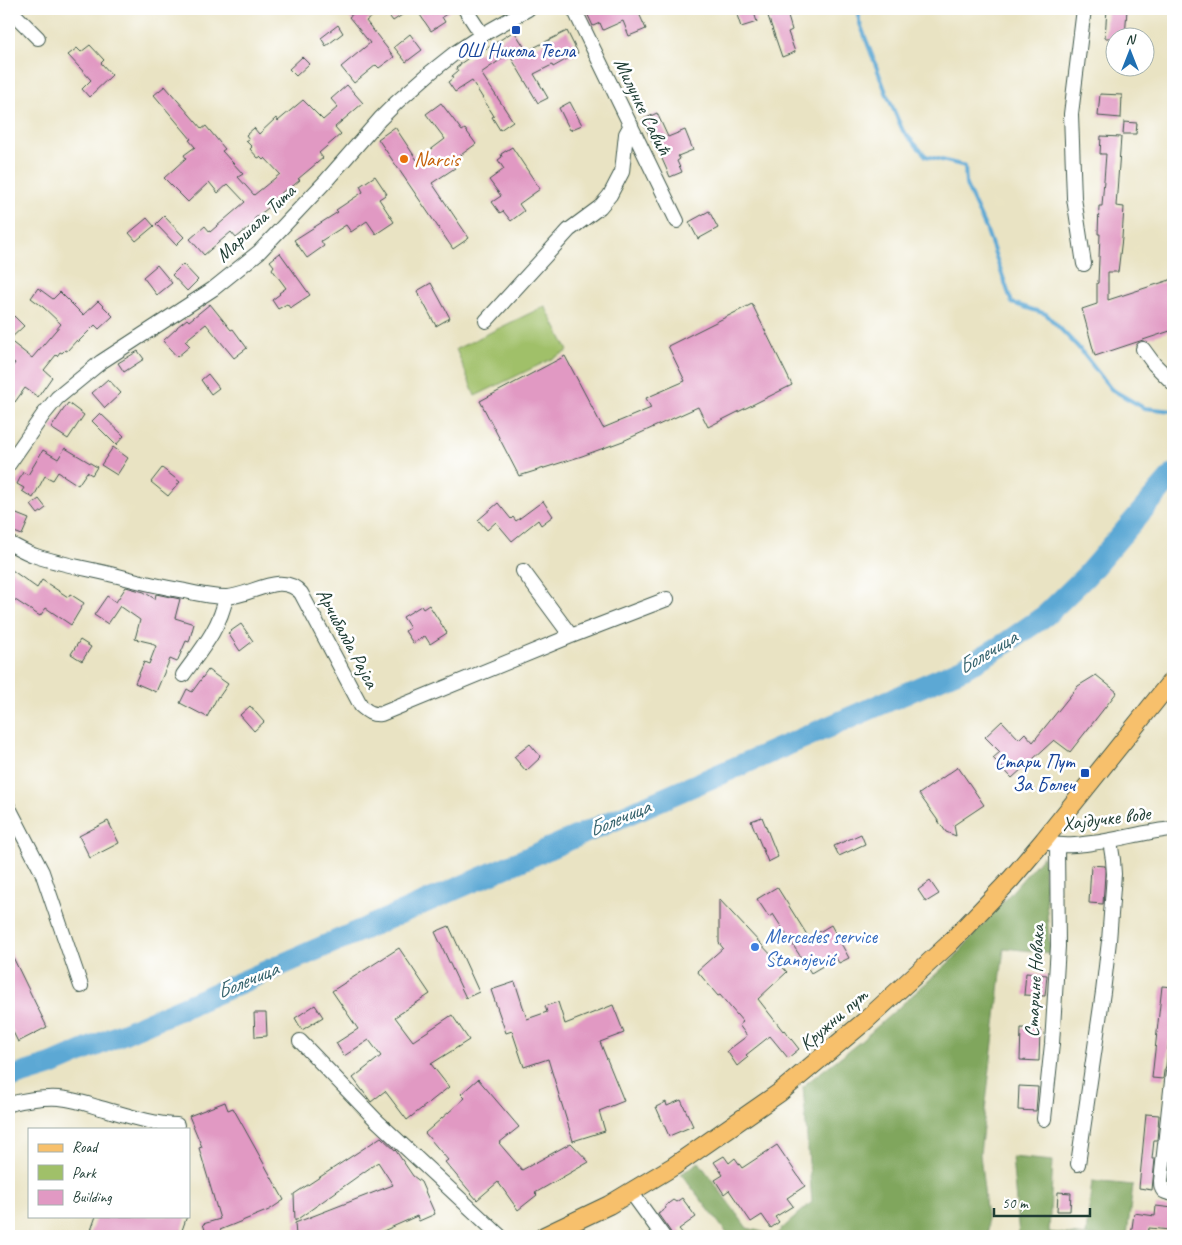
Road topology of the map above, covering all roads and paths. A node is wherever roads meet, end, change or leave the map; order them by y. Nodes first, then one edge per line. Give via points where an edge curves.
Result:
1 (9, 9) edge
2 (465, 9) edge
3 (528, 9) edge
4 (574, 9) edge
5 (1084, 9) edge
6 (482, 35) junction
7 (38, 38) dead end
8 (631, 125) junction
9 (677, 221) dead end
10 (1084, 264) dead end
11 (486, 320) dead end
12 (1143, 349) dead end
13 (1173, 383) edge
14 (9, 464) edge
15 (9, 544) edge
16 (523, 571) dead end
17 (226, 597) junction
18 (667, 599) dead end
19 (571, 636) junction
20 (183, 675) dead end
21 (1173, 679) edge
22 (9, 808) edge
23 (1173, 829) edge
24 (1110, 841) junction
25 (1050, 842) junction
26 (81, 986) dead end
27 (300, 1042) dead end
28 (1173, 1072) edge
29 (9, 1104) edge
30 (1044, 1119) dead end
31 (177, 1125) dead end
32 (1078, 1164) dead end
33 (631, 1192) junction
34 (1173, 1194) edge
35 (500, 1236) edge
36 (544, 1236) edge
37 (663, 1236) edge

1 - 7 street
2 - 6 street
3 - 6 street, Маршала Тита
4 - 8 street, Милунке Савић
5 - 10 street via 1072,114 1074,198
6 - 14 street, Маршала Тита via 431,72 380,119 258,252 213,289 101,362 57,398
8 - 9 street, Милунке Савић
8 - 11 street via 626,134 622,172 610,196 569,230
12 - 13 street
15 - 17 street, Арчибалда Рајса via 61,564 148,584
16 - 19 street
17 - 19 street, Арчибалда Рајса via 271,585 289,585 297,589 361,706 376,715
17 - 20 street via 216,628
18 - 19 street, Арчибалда Рајса
21 - 25 main road, Кружни пут
22 - 26 street via 42,872
23 - 24 street, Хајдучке воде
24 - 25 street, Хајдучке воде via 1069,846
24 - 32 street via 1114,874 1109,941
25 - 30 street, Старине Новака via 1058,946
25 - 33 main road, Кружни пут via 948,945 843,1040 751,1113
27 - 35 street via 376,1120
28 - 34 street via 1161,1181 1165,1193
29 - 31 street via 60,1098
33 - 36 main road, Кружни пут
33 - 37 street

